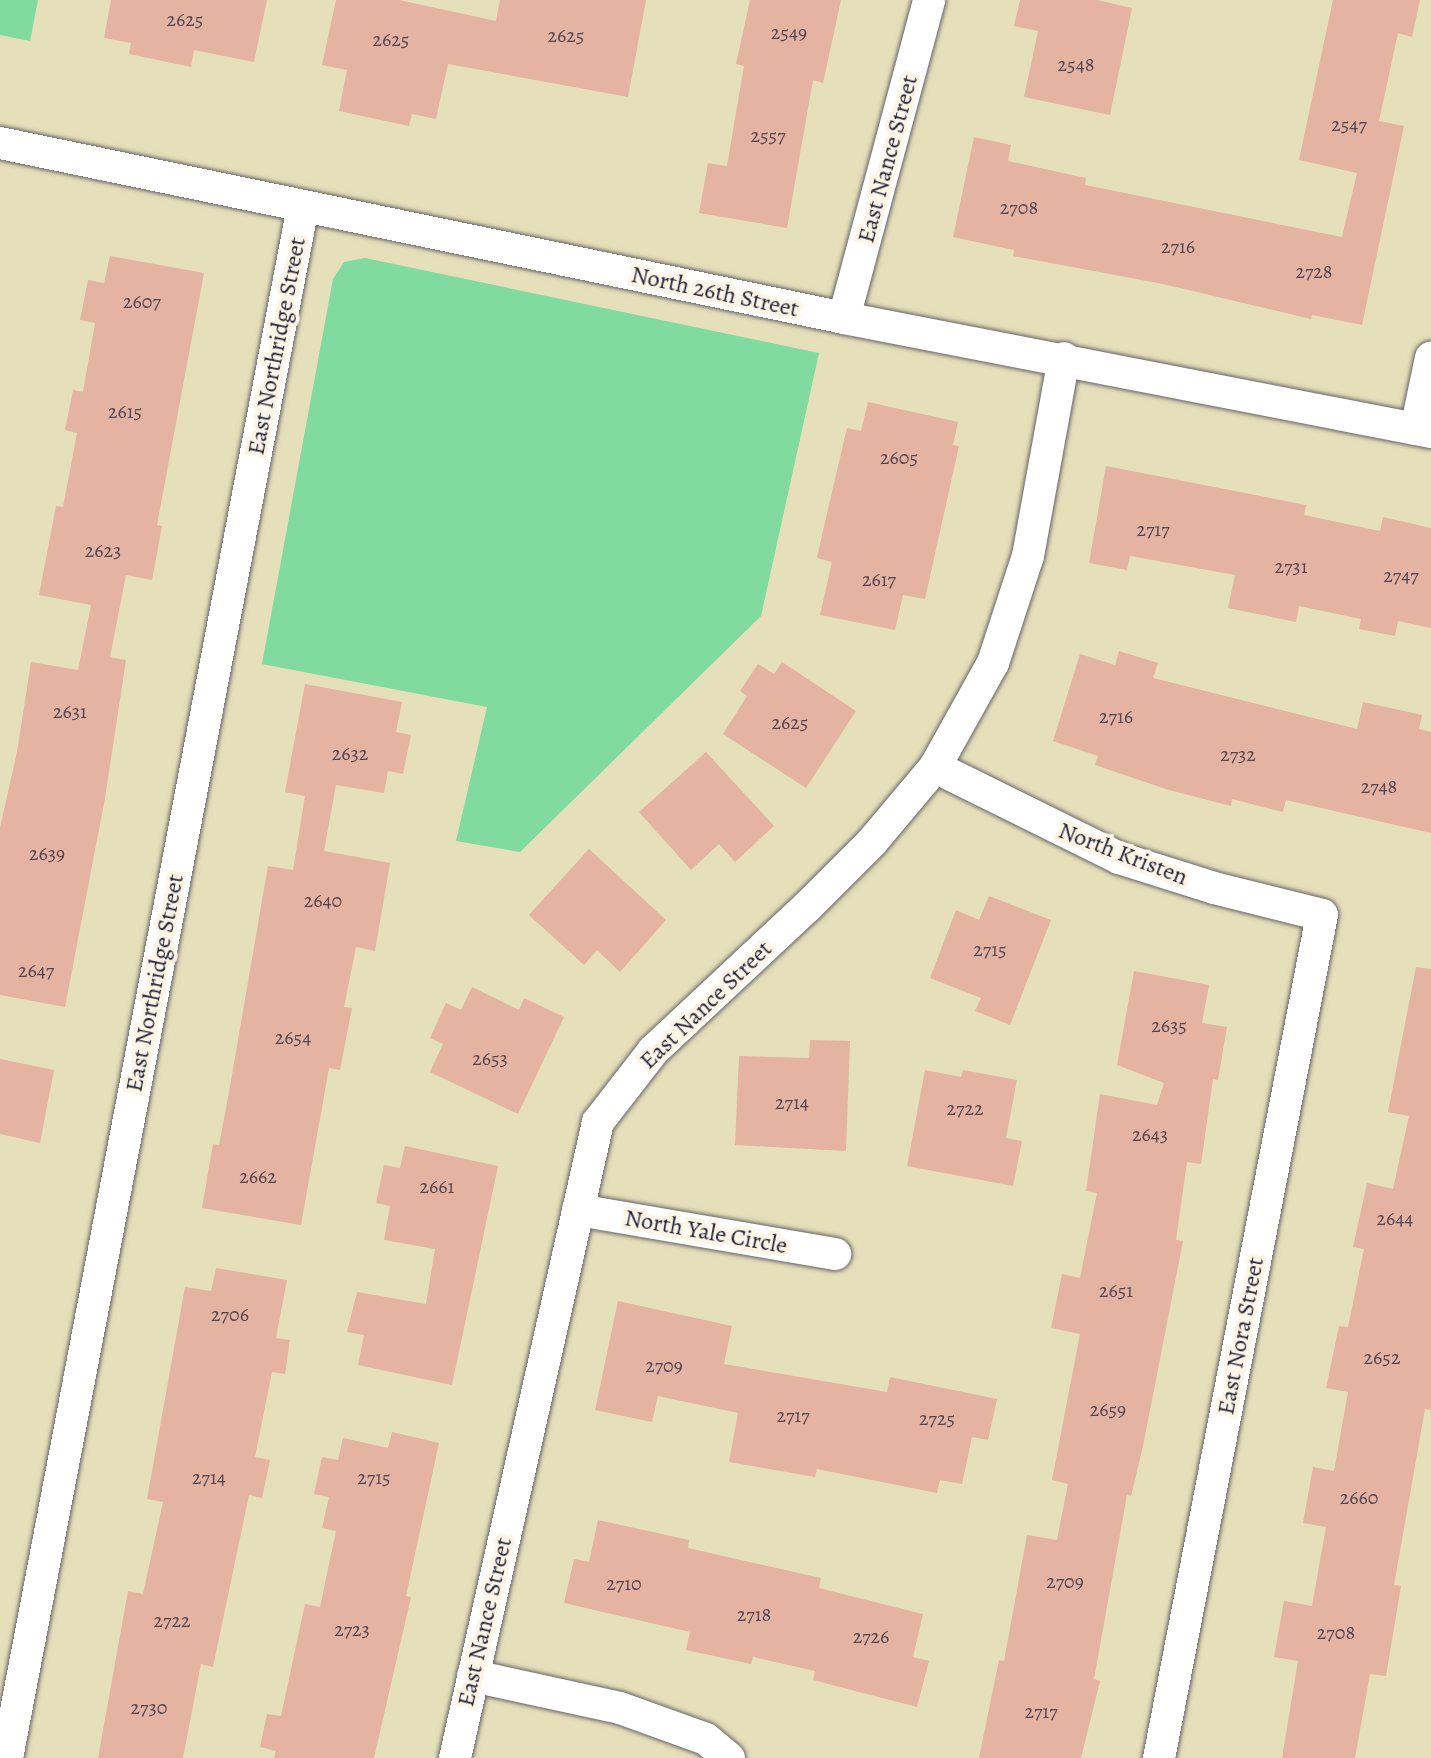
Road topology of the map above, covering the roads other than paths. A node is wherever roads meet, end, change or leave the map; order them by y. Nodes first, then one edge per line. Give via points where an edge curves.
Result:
1 (929, 0) edge
2 (0, 143) edge
3 (303, 207) junction
4 (844, 318) junction
5 (1064, 358) junction
6 (1431, 358) edge
7 (1424, 431) edge
8 (935, 767) junction
9 (1322, 915) joint
10 (578, 1210) junction
11 (835, 1254) dead end
12 (473, 1676) junction
13 (7, 1758) edge
14 (455, 1758) edge
15 (729, 1758) edge
16 (1159, 1758) edge

1 - 4 street, East Nance Street
2 - 3 street, North 26th Street
3 - 4 street, North 26th Street
3 - 13 street, East Northridge Street
4 - 5 street, North 26th Street
5 - 7 street, North 26th Street
5 - 8 street, East Nance Street via 1028,556 993,663
6 - 7 street
8 - 9 street, North Kristen via 1119,858
8 - 10 street, East Nance Street via 872,842 653,1051 598,1122
9 - 16 street, East Nora Street
10 - 11 street, North Yale Circle
10 - 12 street, East Nance Street
12 - 14 street, East Nance Street
12 - 15 street via 620,1708 706,1739

